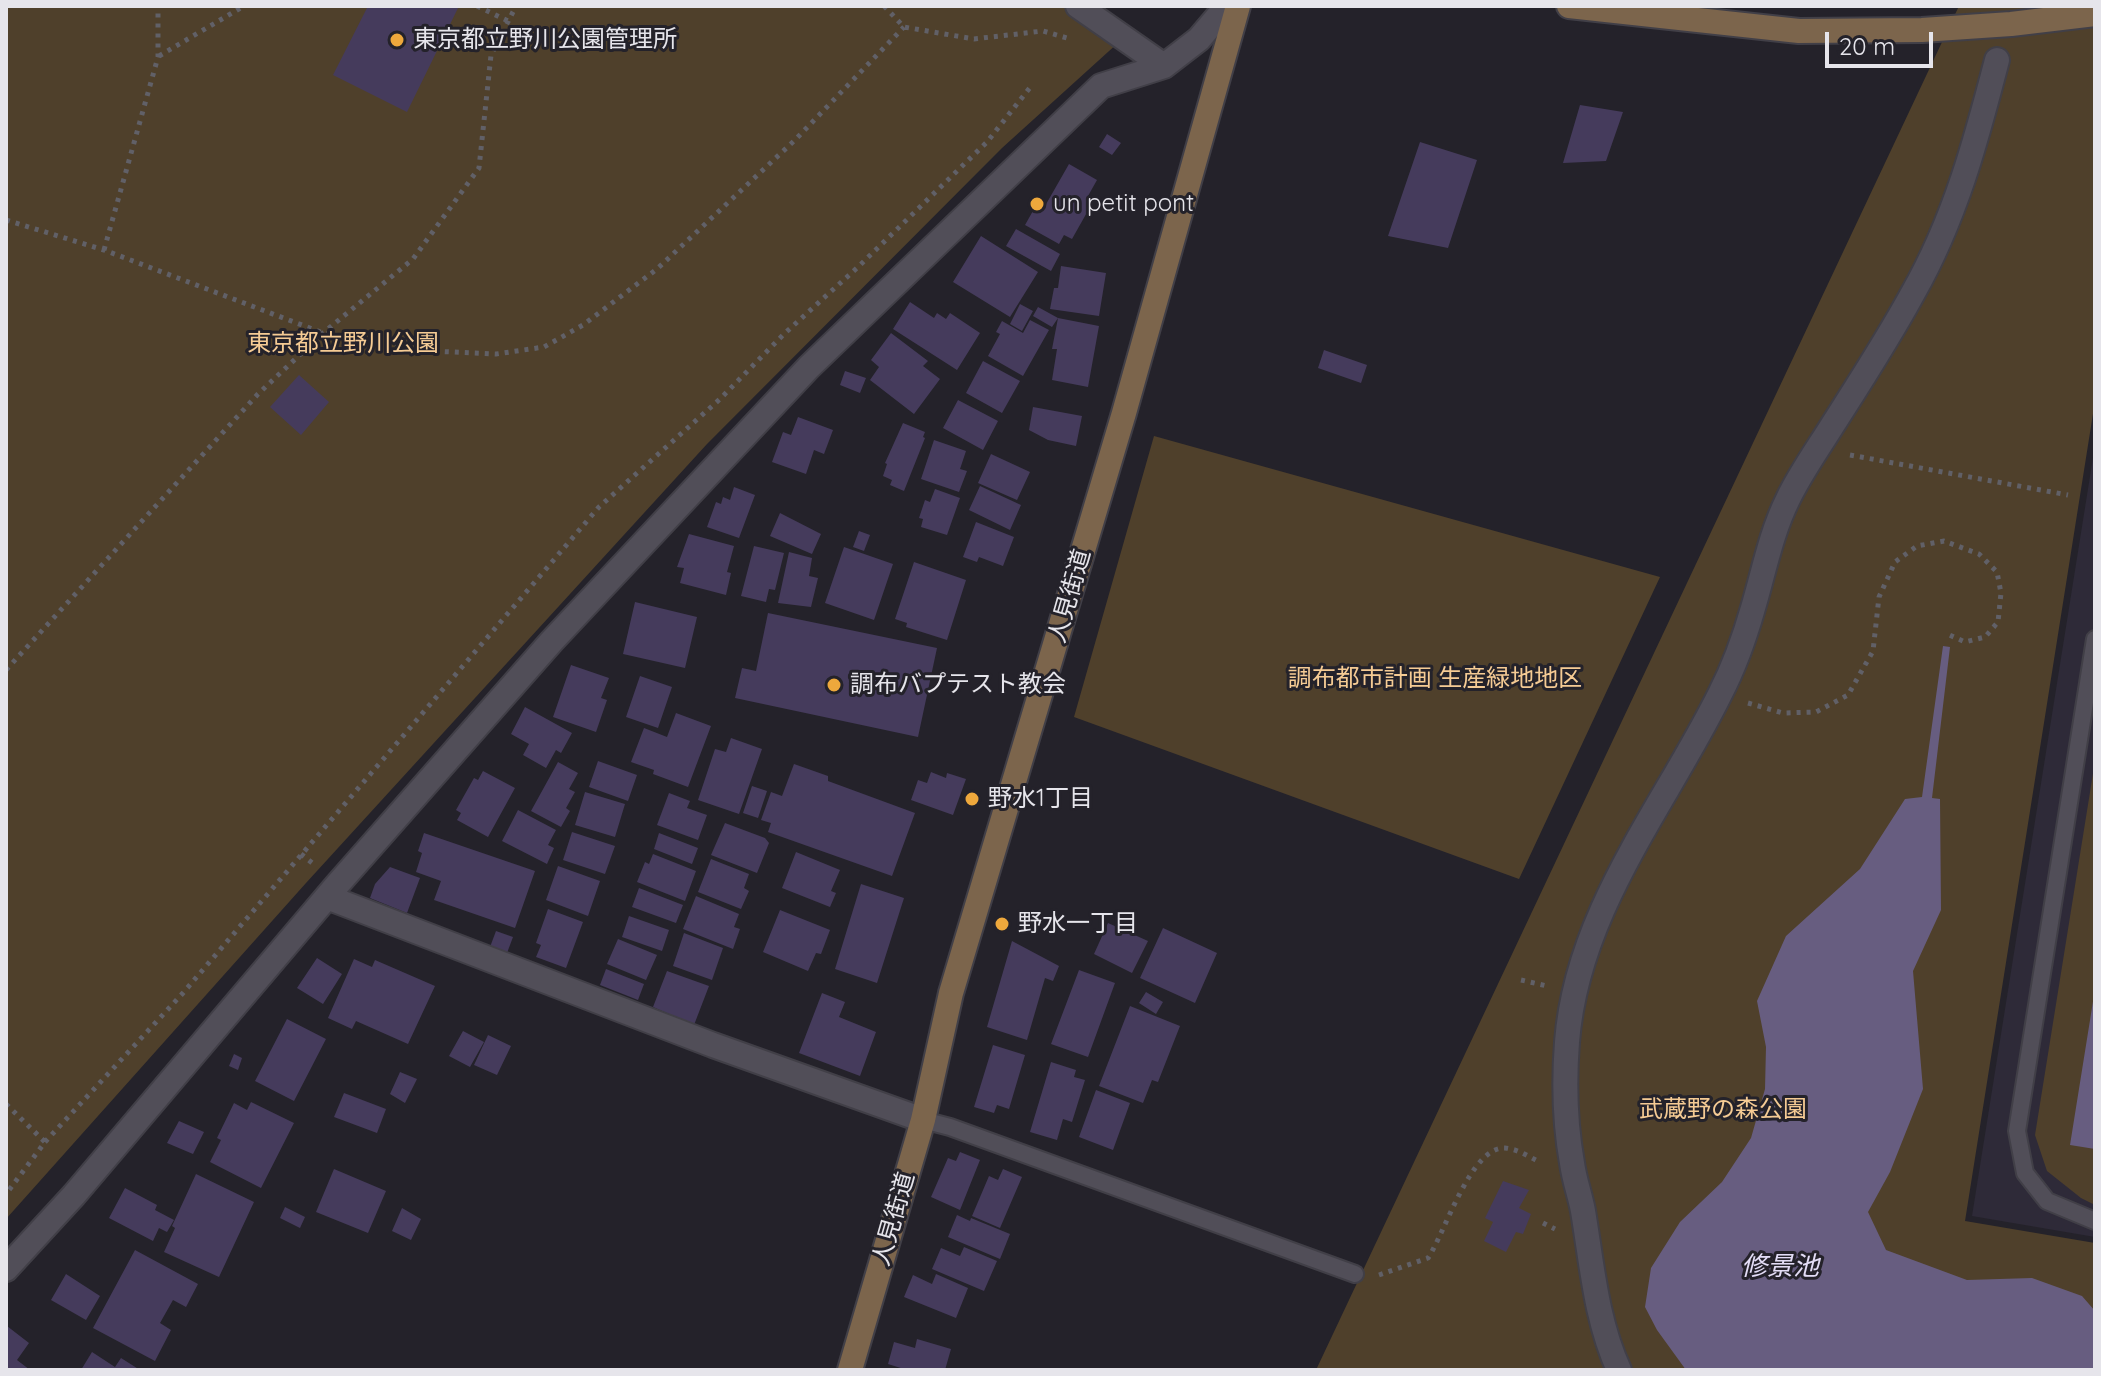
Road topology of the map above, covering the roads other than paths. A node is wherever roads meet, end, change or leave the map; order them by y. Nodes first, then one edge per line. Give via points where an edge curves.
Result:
1 (1078, 6) edge
2 (1227, 6) edge
3 (1238, 6) edge
4 (1569, 6) edge
5 (2095, 14) edge
6 (1997, 60) dead end
7 (1164, 66) junction
8 (2095, 639) edge
9 (327, 897) junction
10 (923, 1120) junction
11 (2095, 1221) edge
12 (6, 1269) edge
13 (1355, 1274) road end
14 (1612, 1363) edge
15 (850, 1370) edge

1 - 7 street
2 - 7 street via 1199,39
3 - 10 main road, 人見街道 via 1124,413 951,993
4 - 5 main road via 1799,31 1922,30
6 - 14 street via 1950,219 1916,289 1788,499 1722,691 1615,881 1574,992 1567,1042 1572,1163
7 - 9 street via 1101,86 809,367 551,642
8 - 11 lane via 2017,1131 2025,1173 2047,1201
9 - 10 street
9 - 12 street
10 - 13 lane
10 - 15 main road, 人見街道

